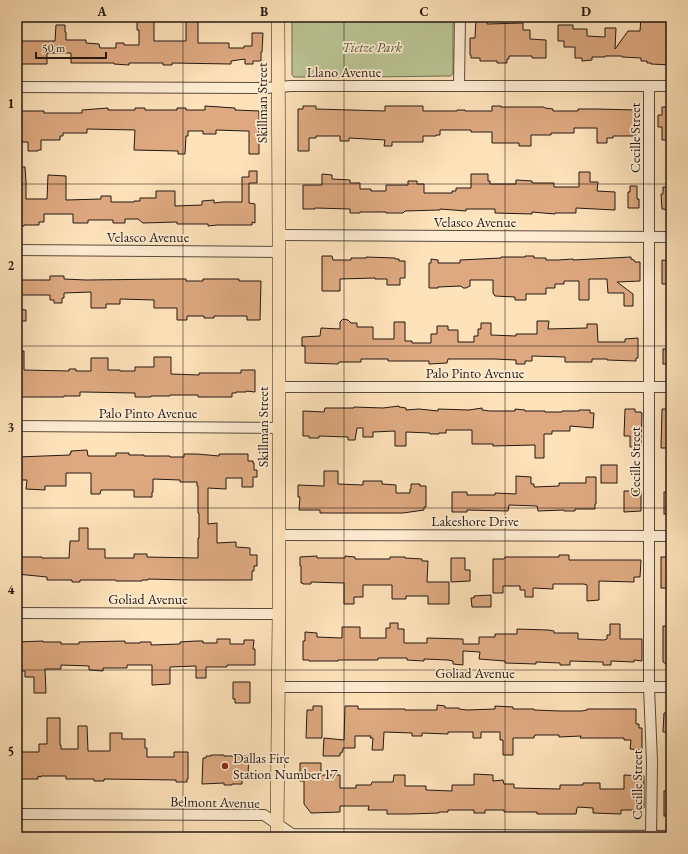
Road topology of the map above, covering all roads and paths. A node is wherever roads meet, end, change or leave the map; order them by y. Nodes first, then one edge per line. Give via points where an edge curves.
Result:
1 (278, 17) edge
2 (460, 17) edge
3 (459, 86) junction
4 (649, 86) junction
5 (671, 86) edge
6 (17, 87) edge
7 (278, 87) junction
8 (279, 235) junction
9 (649, 237) junction
10 (671, 237) edge
11 (17, 250) edge
12 (279, 252) junction
13 (279, 387) junction
14 (649, 387) junction
15 (671, 387) edge
16 (17, 426) edge
17 (279, 428) junction
18 (279, 535) junction
19 (649, 536) junction
20 (671, 536) edge
21 (17, 613) edge
22 (279, 614) junction
23 (279, 687) junction
24 (649, 687) junction
25 (671, 687) edge
26 (17, 814) edge
27 (277, 831) edge
28 (651, 836) edge
29 (671, 836) edge

1 - 7 main road, Skillman Street
2 - 3 street
3 - 4 street, Llano Avenue
3 - 7 street, Llano Avenue
4 - 5 street, Llano Avenue
4 - 9 street, Cecille Street
6 - 7 street, Llano Avenue
7 - 8 main road, Skillman Street
8 - 9 street, Velasco Avenue
8 - 12 main road, Skillman Street
9 - 10 street, Velasco Avenue
9 - 14 street, Cecille Street
11 - 12 street, Velasco Avenue
12 - 13 main road, Skillman Street
13 - 14 street, Palo Pinto Avenue
13 - 17 main road, Skillman Street
14 - 15 street, Palo Pinto Avenue
14 - 19 street, Cecille Street
16 - 17 street, Palo Pinto Avenue
17 - 18 main road, Skillman Street
18 - 19 street, Lakeshore Drive
18 - 22 main road, Skillman Street
19 - 20 street, Lakeshore Drive
19 - 24 street, Cecille Street
21 - 22 street, Goliad Avenue
22 - 23 main road, Skillman Street
23 - 24 street, Goliad Avenue
23 - 27 main road, Skillman Street
24 - 25 street, Goliad Avenue
24 - 28 street, Cecille Street
26 - 27 street, Belmont Avenue via 264,815
27 - 28 street, Belmont Avenue via 292,834
28 - 29 street, Belmont Avenue

